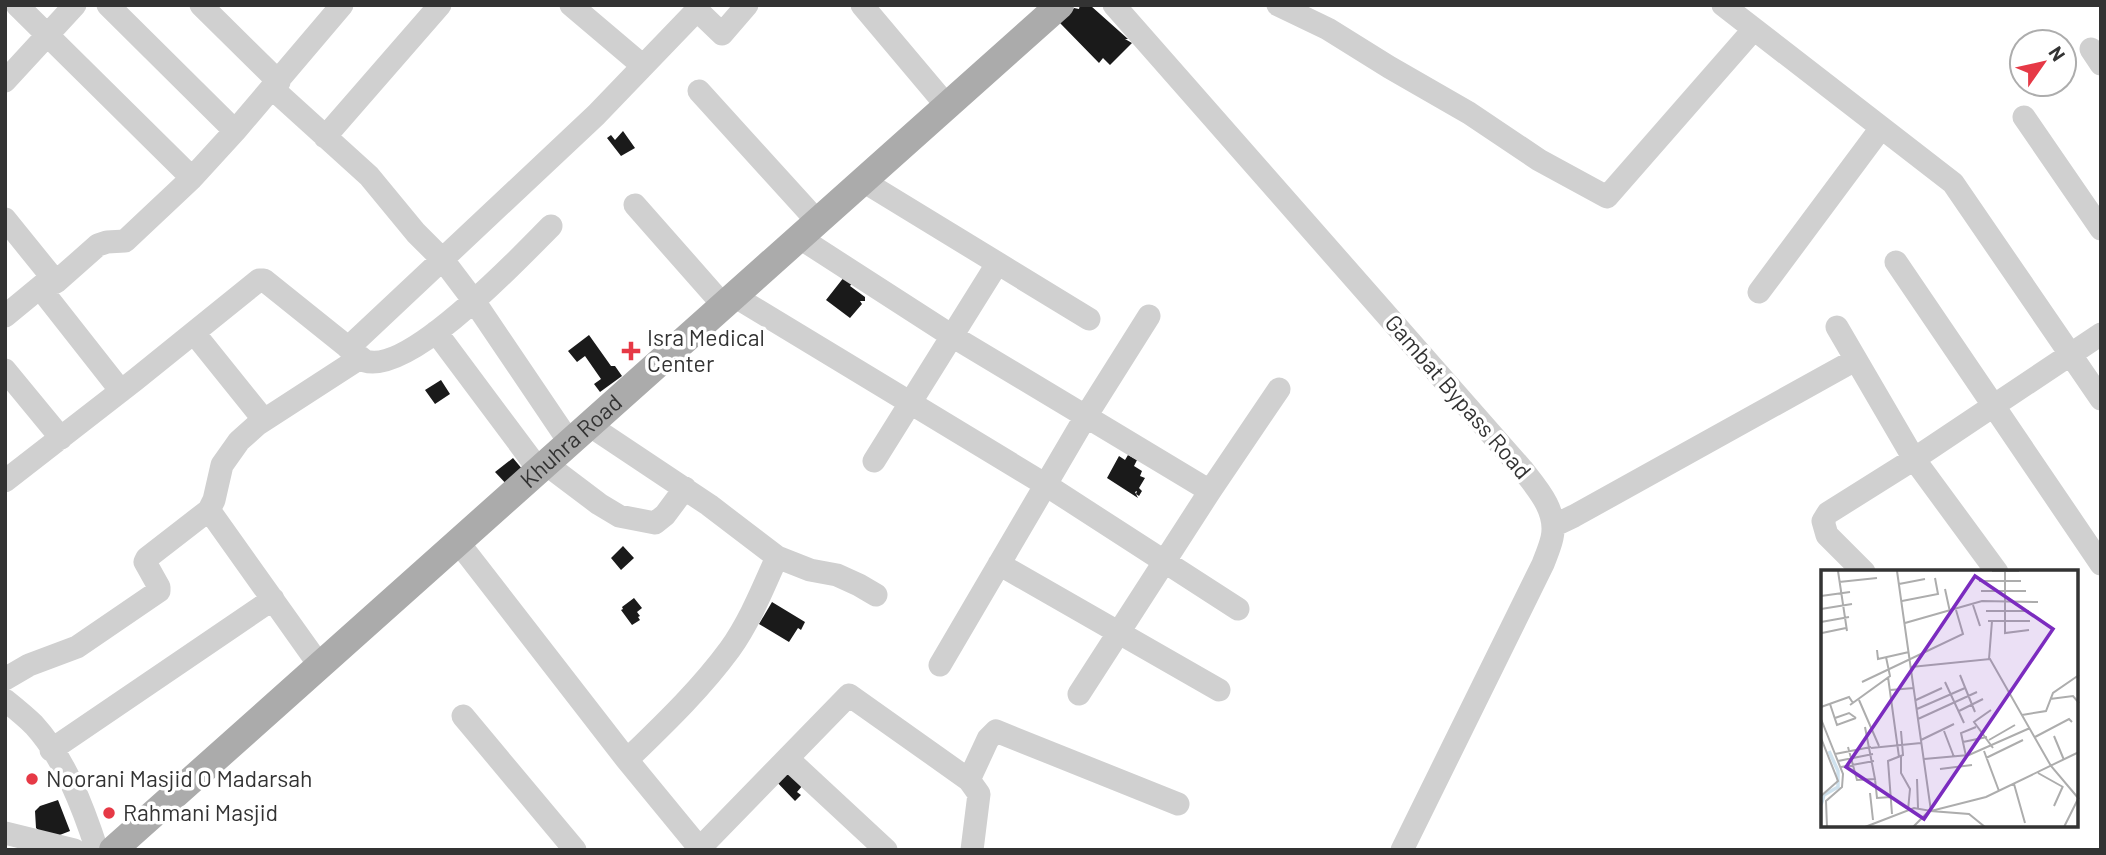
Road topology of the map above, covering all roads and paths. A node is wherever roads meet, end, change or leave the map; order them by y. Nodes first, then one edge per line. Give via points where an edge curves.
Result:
1 (17, 5) edge
2 (75, 5) edge
3 (108, 5) edge
4 (201, 5) edge
5 (342, 5) edge
6 (440, 5) edge
7 (571, 5) edge
8 (747, 5) edge
9 (862, 5) edge
10 (1060, 5) edge
11 (1114, 5) edge
12 (1278, 5) edge
13 (1723, 5) edge
14 (1754, 29) junction
15 (47, 37) junction
16 (643, 66) junction
17 (5, 81) edge
18 (276, 86) junction
19 (699, 91) dead end
20 (947, 106) junction
21 (2024, 117) dead end
22 (1881, 128) junction
23 (235, 131) junction
24 (326, 137) junction
25 (192, 178) junction
26 (863, 181) junction
27 (635, 205) dead end
28 (5, 219) edge
29 (551, 226) dead end
30 (2101, 229) edge
31 (809, 230) junction
32 (443, 260) junction
33 (1896, 262) dead end
34 (997, 264) junction
35 (46, 283) junction
36 (1759, 292) dead end
37 (474, 301) junction
38 (729, 301) junction
39 (5, 316) edge
40 (1149, 316) dead end
41 (1090, 318) dead end
42 (1837, 327) dead end
43 (194, 332) junction
44 (436, 332) junction
45 (2101, 334) edge
46 (952, 336) junction
47 (354, 353) junction
48 (2071, 354) junction
49 (1855, 360) junction
50 (5, 370) edge
51 (1279, 389) dead end
52 (121, 391) junction
53 (2101, 399) edge
54 (909, 404) junction
55 (1993, 406) junction
56 (1086, 416) junction
57 (264, 420) junction
58 (580, 434) junction
59 (61, 438) junction
60 (1914, 458) junction
61 (874, 461) dead end
62 (542, 467) junction
63 (5, 481) edge
64 (1046, 485) junction
65 (685, 488) junction
66 (1210, 491) junction
67 (209, 510) junction
68 (1553, 526) junction
69 (458, 542) junction
70 (777, 557) junction
71 (1164, 563) junction
72 (999, 564) junction
73 (2101, 564) edge
74 (1862, 570) edge
75 (1996, 570) edge
76 (876, 595) dead end
77 (272, 599) junction
78 (1238, 609) dead end
79 (1119, 632) junction
80 (940, 665) dead end
81 (320, 666) junction
82 (5, 679) edge
83 (1219, 690) dead end
84 (1079, 694) dead end
85 (5, 700) edge
86 (463, 716) dead end
87 (51, 750) junction
88 (788, 759) junction
89 (626, 760) junction
90 (969, 780) junction
91 (1178, 804) dead end
92 (5, 833) edge
93 (700, 849) edge
94 (74, 850) edge
95 (97, 850) edge
96 (113, 850) edge
97 (575, 850) edge
98 (886, 850) edge
99 (972, 850) edge
100 (1402, 850) edge

1 - 15 street
2 - 15 street
3 - 23 street
4 - 18 street
5 - 18 street
6 - 24 street
7 - 16 street
8 - 16 street via 722,34 697,10
9 - 20 street
10 - 20 main road, Khuhra Road
11 - 68 street, Gambat Bypass Road via 1522,469 1550,511
12 - 14 street via 1328,29 1607,197
13 - 14 street
14 - 22 street
15 - 17 street
15 - 25 street
16 - 32 street
18 - 23 street
18 - 24 street
19 - 31 street
20 - 26 main road, Khuhra Road
21 - 30 street
22 - 36 street
22 - 48 street via 1953,184
23 - 25 street
24 - 32 street via 369,176
25 - 35 street via 125,241 98,245 56,282
26 - 31 main road, Khuhra Road
26 - 34 street
27 - 38 street
28 - 35 street
29 - 37 street
31 - 38 main road, Khuhra Road
31 - 46 street
32 - 37 street
32 - 47 street
33 - 55 street
34 - 41 street
34 - 46 street
35 - 39 street
35 - 52 street
37 - 44 street
37 - 58 street
38 - 54 street
38 - 58 main road, Khuhra Road
40 - 56 street
42 - 49 street
43 - 47 street via 264,280
43 - 52 street
43 - 57 street
44 - 47 street via 384,362 373,364
44 - 62 street
45 - 48 street
46 - 54 street
46 - 56 street
47 - 57 street
48 - 53 street
48 - 55 street
49 - 60 street
49 - 68 street
50 - 59 street
51 - 66 street
52 - 59 street
54 - 61 street
54 - 64 street
55 - 60 street
55 - 73 street
56 - 64 street
56 - 66 street
57 - 67 street via 227,456
58 - 62 main road, Khuhra Road
58 - 65 street
59 - 63 street
60 - 74 street via 1828,513 1824,521 1828,535
60 - 75 street
62 - 65 street via 629,520 655,523
62 - 69 main road, Khuhra Road
64 - 71 street
64 - 72 street
65 - 70 street
66 - 71 street
67 - 77 street
67 - 82 street via 147,558 159,587 153,596 77,647
68 - 100 street via 1543,564
69 - 81 main road, Khuhra Road
69 - 89 street
70 - 76 street via 837,575
70 - 89 street via 730,648 698,690
71 - 78 street
71 - 79 street
72 - 79 street
72 - 80 street
77 - 81 street
77 - 87 street
79 - 83 street
79 - 84 street
81 - 96 main road, Khuhra Road
85 - 87 street via 34,726
86 - 97 street
87 - 95 street via 64,768
88 - 90 street via 849,695
88 - 93 street
88 - 98 street
89 - 93 street
90 - 91 street via 996,731
90 - 99 street via 979,794
92 - 94 street

